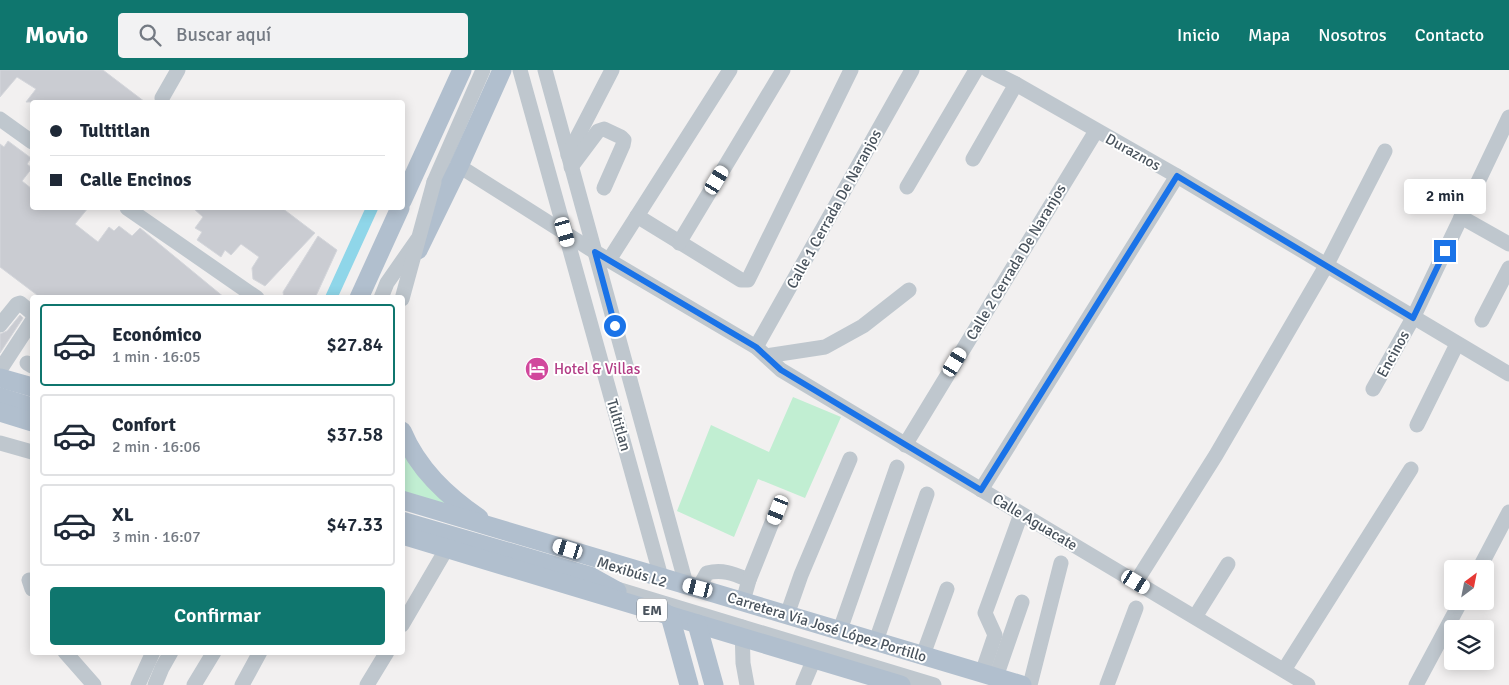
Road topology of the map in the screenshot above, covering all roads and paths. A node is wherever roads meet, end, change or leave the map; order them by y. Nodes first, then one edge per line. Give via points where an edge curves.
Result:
1 (178, 70) edge
2 (462, 70) edge
3 (483, 70) edge
4 (502, 70) edge
5 (520, 70) edge
6 (545, 70) edge
7 (612, 70) edge
8 (730, 70) edge
9 (783, 70) edge
10 (851, 70) edge
11 (912, 70) edge
12 (976, 70) edge
13 (988, 70) edge
14 (1016, 84) junction
15 (162, 98) dead end
16 (1509, 117) edge
17 (0, 119) edge
18 (1096, 131) junction
19 (30, 141) edge
20 (1385, 151) dead end
21 (973, 159) dead end
22 (570, 161) junction
23 (459, 166) junction
24 (1177, 176) junction
25 (907, 187) dead end
26 (604, 188) dead end
27 (405, 194) edge
28 (130, 210) edge
29 (399, 210) edge
30 (437, 211) junction
31 (637, 216) junction
32 (1461, 217) junction
33 (565, 232) junction
34 (679, 243) junction
35 (1509, 244) edge
36 (595, 252) junction
37 (609, 260) junction
38 (1326, 266) junction
39 (1509, 268) edge
40 (910, 290) dead end
41 (253, 295) edge
42 (361, 295) edge
43 (382, 295) edge
44 (400, 295) edge
45 (403, 295) edge
46 (30, 311) edge
47 (1413, 318) junction
48 (1482, 320) dead end
49 (30, 324) edge
50 (0, 325) edge
51 (1458, 344) junction
52 (761, 352) junction
53 (0, 370) edge
54 (1509, 374) edge
55 (0, 378) edge
56 (0, 382) edge
57 (30, 387) edge
58 (1373, 389) dead end
59 (30, 391) edge
60 (0, 397) edge
61 (0, 403) edge
62 (30, 406) edge
63 (30, 411) edge
64 (0, 412) edge
65 (30, 421) edge
66 (1417, 425) dead end
67 (405, 438) edge
68 (0, 443) edge
69 (905, 445) junction
70 (30, 451) edge
71 (850, 459) dead end
72 (897, 466) dead end
73 (1412, 469) dead end
74 (981, 490) junction
75 (927, 494) dead end
76 (405, 503) edge
77 (405, 503) edge
78 (778, 510) dead end
79 (1509, 512) edge
80 (1021, 514) junction
81 (405, 524) edge
82 (493, 527) junction
83 (405, 536) edge
84 (447, 548) junction
85 (1484, 560) edge
86 (1061, 563) dead end
87 (1228, 564) dead end
88 (661, 577) junction
89 (749, 580) junction
90 (598, 581) junction
91 (1136, 582) junction
92 (692, 586) junction
93 (947, 589) dead end
94 (743, 601) junction
95 (1022, 602) dead end
96 (1136, 608) dead end
97 (1456, 610) edge
98 (787, 615) junction
99 (670, 616) junction
100 (1195, 617) junction
101 (405, 620) edge
102 (697, 624) junction
103 (840, 630) junction
104 (742, 632) junction
105 (876, 642) junction
106 (68, 655) edge
107 (152, 655) edge
108 (169, 655) edge
109 (178, 655) edge
110 (212, 655) edge
111 (258, 655) edge
112 (384, 655) edge
113 (923, 656) junction
114 (814, 659) junction
115 (1284, 670) junction
116 (994, 678) edge
117 (868, 680) edge
118 (94, 685) edge
119 (138, 685) edge
120 (155, 685) edge
121 (194, 685) edge
122 (242, 685) edge
123 (368, 685) edge
124 (689, 685) edge
125 (714, 685) edge
126 (747, 685) edge
127 (804, 685) edge
128 (901, 685) edge
129 (934, 685) edge
130 (1022, 685) edge
131 (1030, 685) edge
132 (1107, 685) edge
133 (1308, 685) edge
134 (1416, 685) edge

1 - 15 street
2 - 27 main road
3 - 45 street, bridge via 434,182
4 - 23 main road
5 - 33 street, Tultitlan
6 - 22 street, Tultitlan
7 - 22 street
8 - 31 street
9 - 34 street
10 - 34 street via 748,280 741,280
11 - 52 street, Calle 1 Cerrada De Naranjos
12 - 25 street
13 - 14 street, Duraznos
14 - 18 street, Duraznos
14 - 21 street
16 - 32 street, Encinos
17 - 19 street
18 - 24 street, Duraznos
18 - 69 street, Calle 2 Cerrada De Naranjos
20 - 38 street
22 - 26 street via 598,131 604,129 621,137 623,144
22 - 36 street, Tultitlan
23 - 30 main road
23 - 33 street, Calle Aguacate
24 - 38 street, Duraznos
24 - 74 street
28 - 41 street
29 - 42 main road
30 - 43 street via 387,283
30 - 44 main road
31 - 34 street
31 - 37 street
32 - 35 street
32 - 47 street, Encinos
33 - 36 street, Calle Aguacate
33 - 88 street, Tultitlan
36 - 37 street, Calle Aguacate
36 - 92 street, Tultitlan
37 - 52 street, Calle Aguacate
38 - 47 street, Duraznos
38 - 91 street via 1216,455
39 - 48 street
40 - 52 street via 863,326 825,347
46 - 50 street via 20,303 16,304
47 - 51 street, Duraznos
47 - 58 street, Encinos
49 - 53 street
51 - 54 street, Duraznos
51 - 66 street
52 - 69 street, Calle Aguacate via 781,370
55 - 57 main road
56 - 59 street
60 - 62 main road
61 - 63 street
64 - 65 main road
67 - 82 main road via 434,481
68 - 70 street
69 - 74 street, Calle Aguacate
71 - 98 street
72 - 103 street
73 - 115 street
74 - 80 street, Calle Aguacate
75 - 105 street
76 - 82 main road, Carretera Vía José López Portillo / EM
77 - 116 street, Mexibús L2
78 - 89 street
79 - 85 street
80 - 91 street, Calle Aguacate
80 - 116 street via 985,613 995,635
81 - 90 main road
82 - 88 main road, Carretera Vía José López Portillo / EM
83 - 84 main road, EM
84 - 99 main road, EM
84 - 101 street
86 - 131 street
87 - 100 street
88 - 92 main road, Carretera Vía José López Portillo / EM
89 - 92 street via 718,570 707,573
89 - 94 street
90 - 99 main road
90 - 104 street, Mexibús L2
91 - 100 street, Calle Aguacate
92 - 94 main road, Carretera Vía José López Portillo / EM
93 - 113 street
94 - 98 main road, Carretera Vía José López Portillo / EM
95 - 116 street
96 - 132 street
97 - 134 street
98 - 103 main road, Carretera Vía José López Portillo / EM
99 - 102 main road, EM
99 - 124 main road
100 - 115 street, Calle Aguacate
102 - 104 main road, EM
102 - 125 main road
103 - 105 main road, Carretera Vía José López Portillo / EM
104 - 114 main road, EM
104 - 126 street
104 - 129 street, Mexibús L2
105 - 113 main road, Carretera Vía José López Portillo / EM
106 - 118 street
107 - 119 street
108 - 120 street, bridge
109 - 120 street
110 - 121 street
111 - 122 street
112 - 123 street
113 - 116 main road, Carretera Vía José López Portillo / EM
114 - 117 main road, EM
114 - 127 street
115 - 133 street, Calle Aguacate
116 - 130 main road, Carretera Vía José López Portillo / EM
117 - 128 main road, EM

